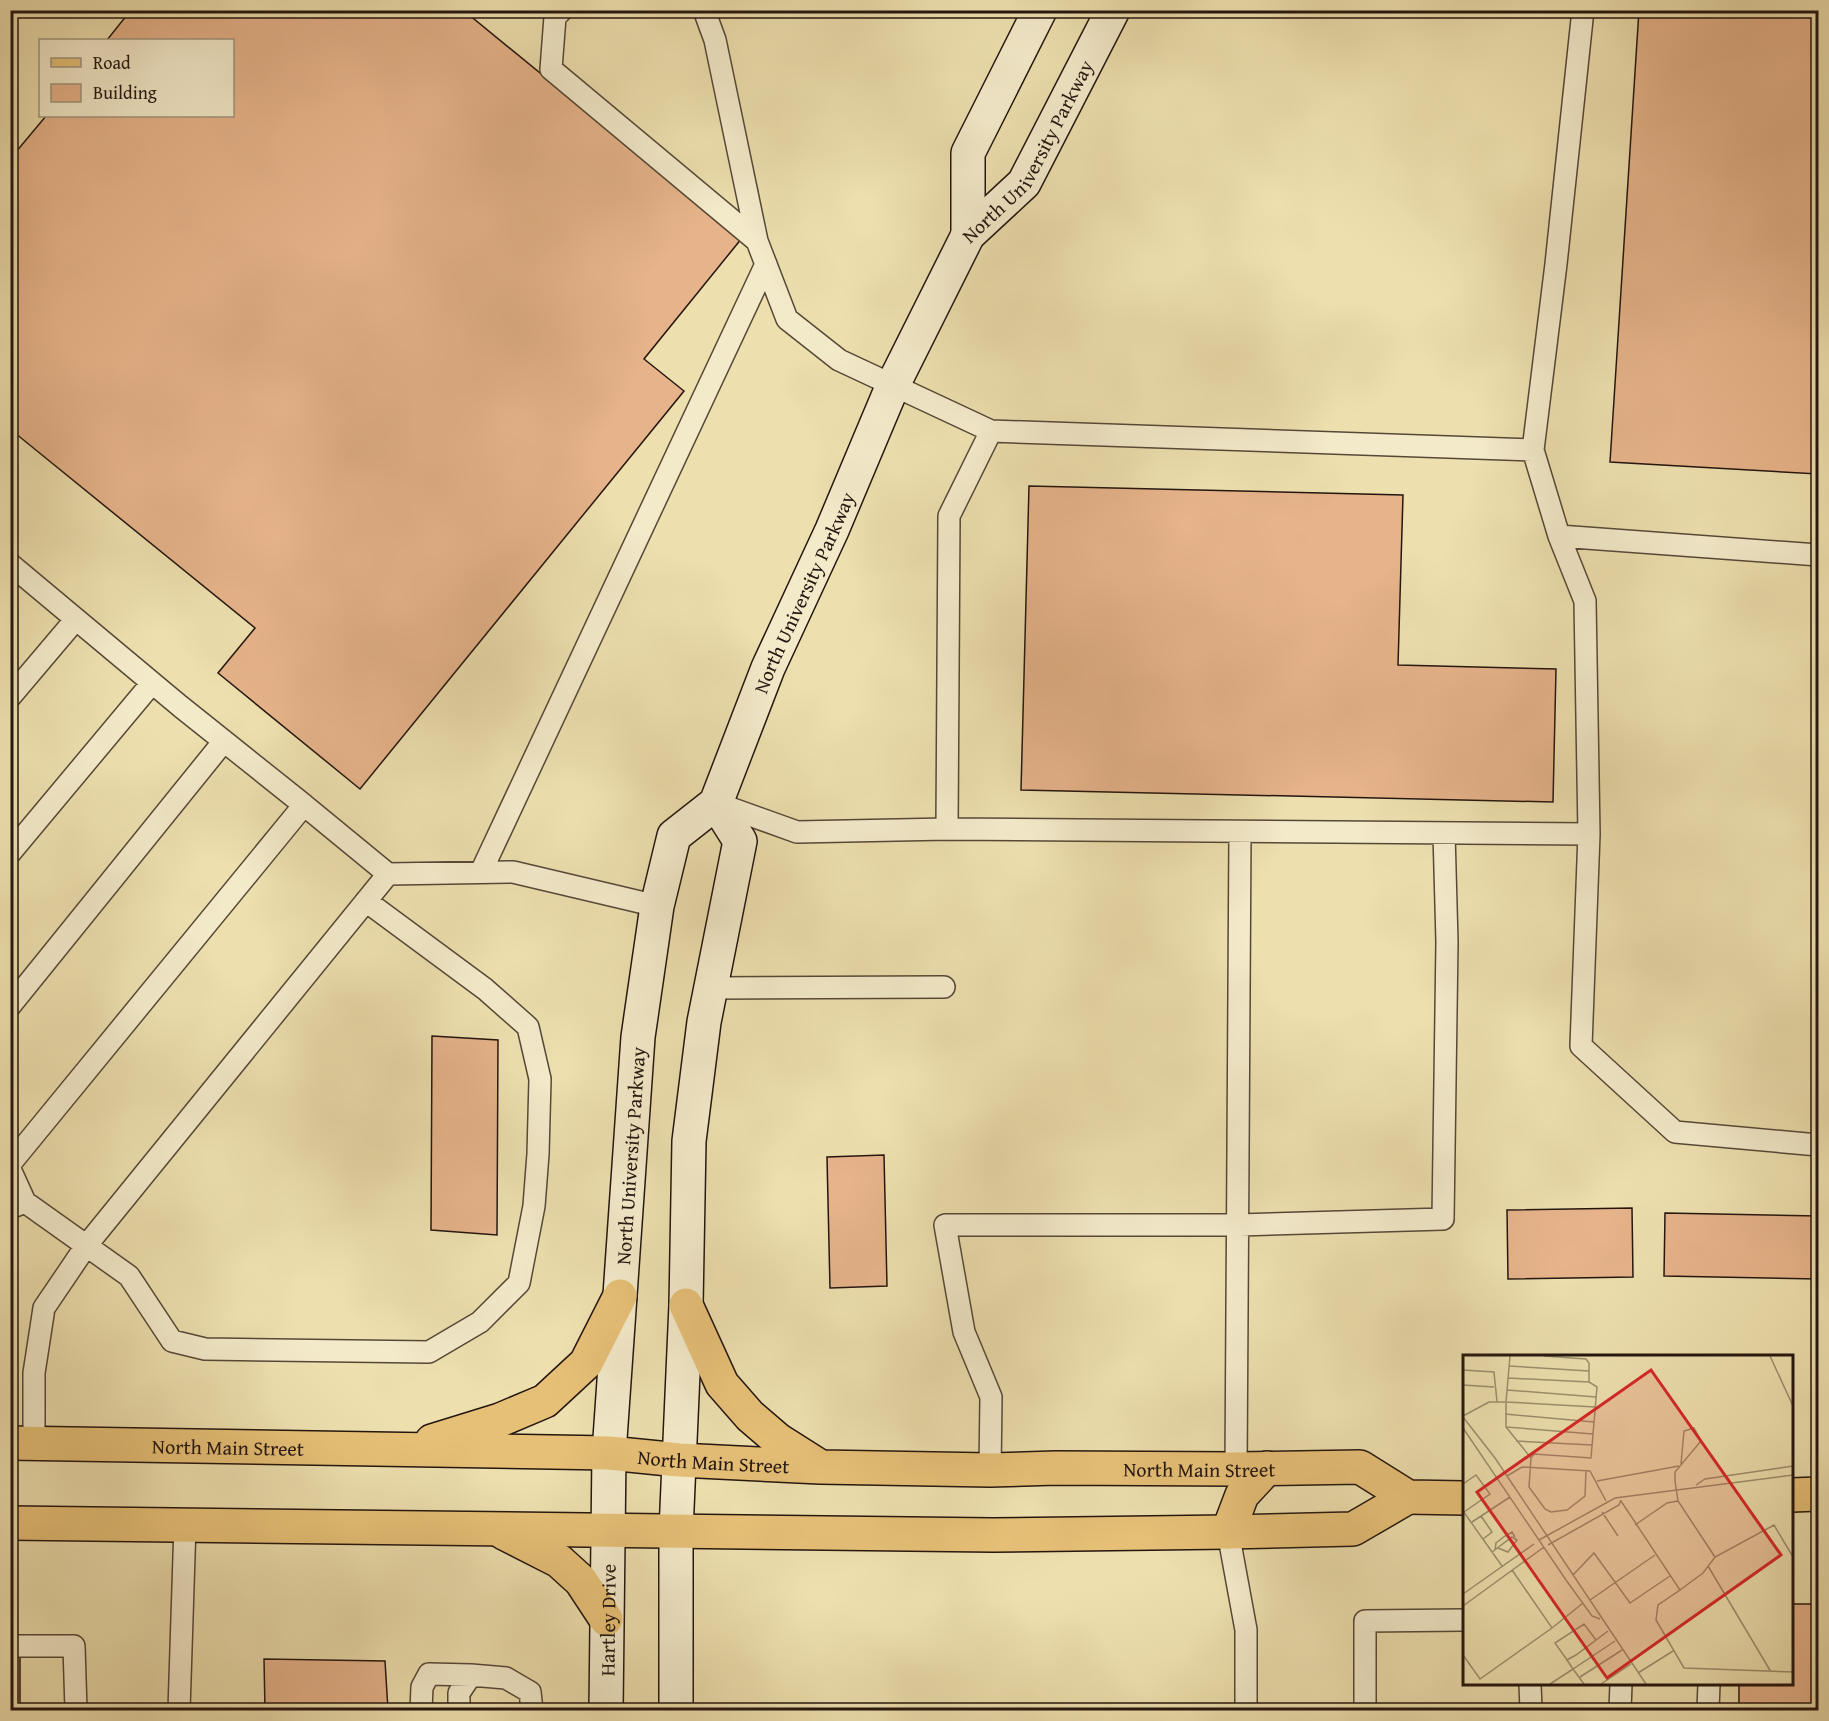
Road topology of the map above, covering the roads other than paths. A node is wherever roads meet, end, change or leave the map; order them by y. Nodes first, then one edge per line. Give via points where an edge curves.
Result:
1 (561, 10) edge
2 (704, 10) edge
3 (1040, 10) edge
4 (1113, 10) edge
5 (1583, 10) edge
6 (968, 235) junction
7 (757, 241) junction
8 (766, 264) junction
9 (893, 385) junction
10 (991, 431) junction
11 (1533, 450) junction
12 (1558, 536) junction
13 (1818, 555) edge
14 (10, 564) edge
15 (76, 619) junction
16 (152, 683) junction
17 (10, 697) edge
18 (224, 741) junction
19 (716, 803) junction
20 (304, 805) junction
21 (947, 829) junction
22 (1239, 833) junction
23 (1444, 833) junction
24 (1589, 834) junction
25 (10, 853) edge
26 (482, 872) junction
27 (388, 874) junction
28 (366, 901) junction
29 (657, 906) junction
30 (944, 987) dead end
31 (711, 988) junction
32 (10, 1006) edge
33 (1818, 1145) edge
34 (10, 1164) edge
35 (10, 1169) edge
36 (18, 1205) edge
37 (1239, 1225) junction
38 (86, 1245) junction
39 (620, 1296) junction
40 (686, 1305) junction
41 (22, 1444) edge
42 (404, 1450) junction
43 (609, 1453) junction
44 (679, 1460) junction
45 (820, 1467) junction
46 (1252, 1469) junction
47 (990, 1470) junction
48 (1818, 1494) edge
49 (1793, 1495) edge
50 (1408, 1497) junction
51 (1463, 1498) edge
52 (10, 1523) edge
53 (185, 1525) junction
54 (497, 1530) junction
55 (607, 1531) junction
56 (676, 1531) junction
57 (1228, 1532) junction
58 (606, 1619) junction
59 (1463, 1620) edge
60 (10, 1646) edge
61 (471, 1675) junction
62 (1530, 1685) edge
63 (1621, 1685) edge
64 (1709, 1685) edge
65 (76, 1710) edge
66 (179, 1710) edge
67 (421, 1710) edge
68 (459, 1710) edge
69 (532, 1710) edge
70 (606, 1710) edge
71 (676, 1710) edge
72 (1246, 1710) edge
73 (1365, 1710) edge
74 (1531, 1710) edge
75 (1620, 1710) edge
76 (1708, 1710) edge

1 - 7 lane via 555,17 550,69
2 - 7 lane via 715,40
3 - 6 main road, North University Parkway via 968,153
4 - 6 main road, North University Parkway via 1024,183
5 - 11 lane
6 - 9 main road, North University Parkway
7 - 8 lane
8 - 9 lane via 787,319 839,360
8 - 26 lane
9 - 10 lane
9 - 19 main road, North University Parkway via 768,668
10 - 11 lane
10 - 21 lane via 949,516
11 - 12 lane
12 - 13 lane
12 - 24 lane via 1585,601
14 - 15 lane
15 - 16 lane
15 - 17 lane
16 - 18 lane
16 - 25 lane
18 - 20 lane
18 - 32 lane
19 - 21 lane via 797,831
19 - 29 main road, North University Parkway via 674,836
19 - 31 main road via 740,841
20 - 27 lane
20 - 34 lane
21 - 22 lane
22 - 23 lane
22 - 37 lane
23 - 24 lane
23 - 37 lane via 1447,942 1443,1219
24 - 33 lane via 1581,1046 1675,1132
26 - 27 lane
26 - 29 lane via 513,872
27 - 28 lane
28 - 38 lane
28 - 38 lane via 485,989 528,1027 540,1079 538,1154 534,1206 519,1283 480,1322 429,1352 206,1349 172,1341 129,1276
29 - 39 main road, North University Parkway via 638,1037
30 - 31 lane
31 - 40 main road via 689,1141
35 - 36 lane
36 - 38 lane
37 - 46 lane
37 - 47 lane via 945,1225 964,1332 991,1397
38 - 41 lane via 44,1308
39 - 42 main road via 586,1363 545,1401 500,1420
39 - 43 main road, North University Parkway
40 - 44 main road
40 - 45 main road via 722,1383 750,1416 778,1440
41 - 42 main road, North Main Street
42 - 43 main road, North Main Street
43 - 44 main road, North Main Street
43 - 55 main road, North University Parkway
44 - 45 main road, North Main Street
44 - 56 main road
45 - 47 main road, North Main Street
46 - 47 main road, North Main Street
46 - 50 main road, North Main Street via 1360,1467
46 - 57 main road
48 - 49 main road
50 - 51 main road
50 - 57 main road via 1353,1528
52 - 53 main road
53 - 54 main road
53 - 66 lane
54 - 55 main road
54 - 58 main road via 559,1561 581,1581
55 - 56 main road
55 - 58 main road, Hartley Drive
56 - 57 main road via 993,1535
56 - 71 main road
57 - 72 lane via 1246,1630
58 - 70 main road, Hartley Drive
59 - 73 lane via 1365,1621
60 - 65 lane via 74,1646
61 - 67 lane via 429,1674 422,1687
61 - 68 lane via 459,1693
61 - 69 lane via 506,1678 530,1692
62 - 74 lane
63 - 75 lane
64 - 76 lane

